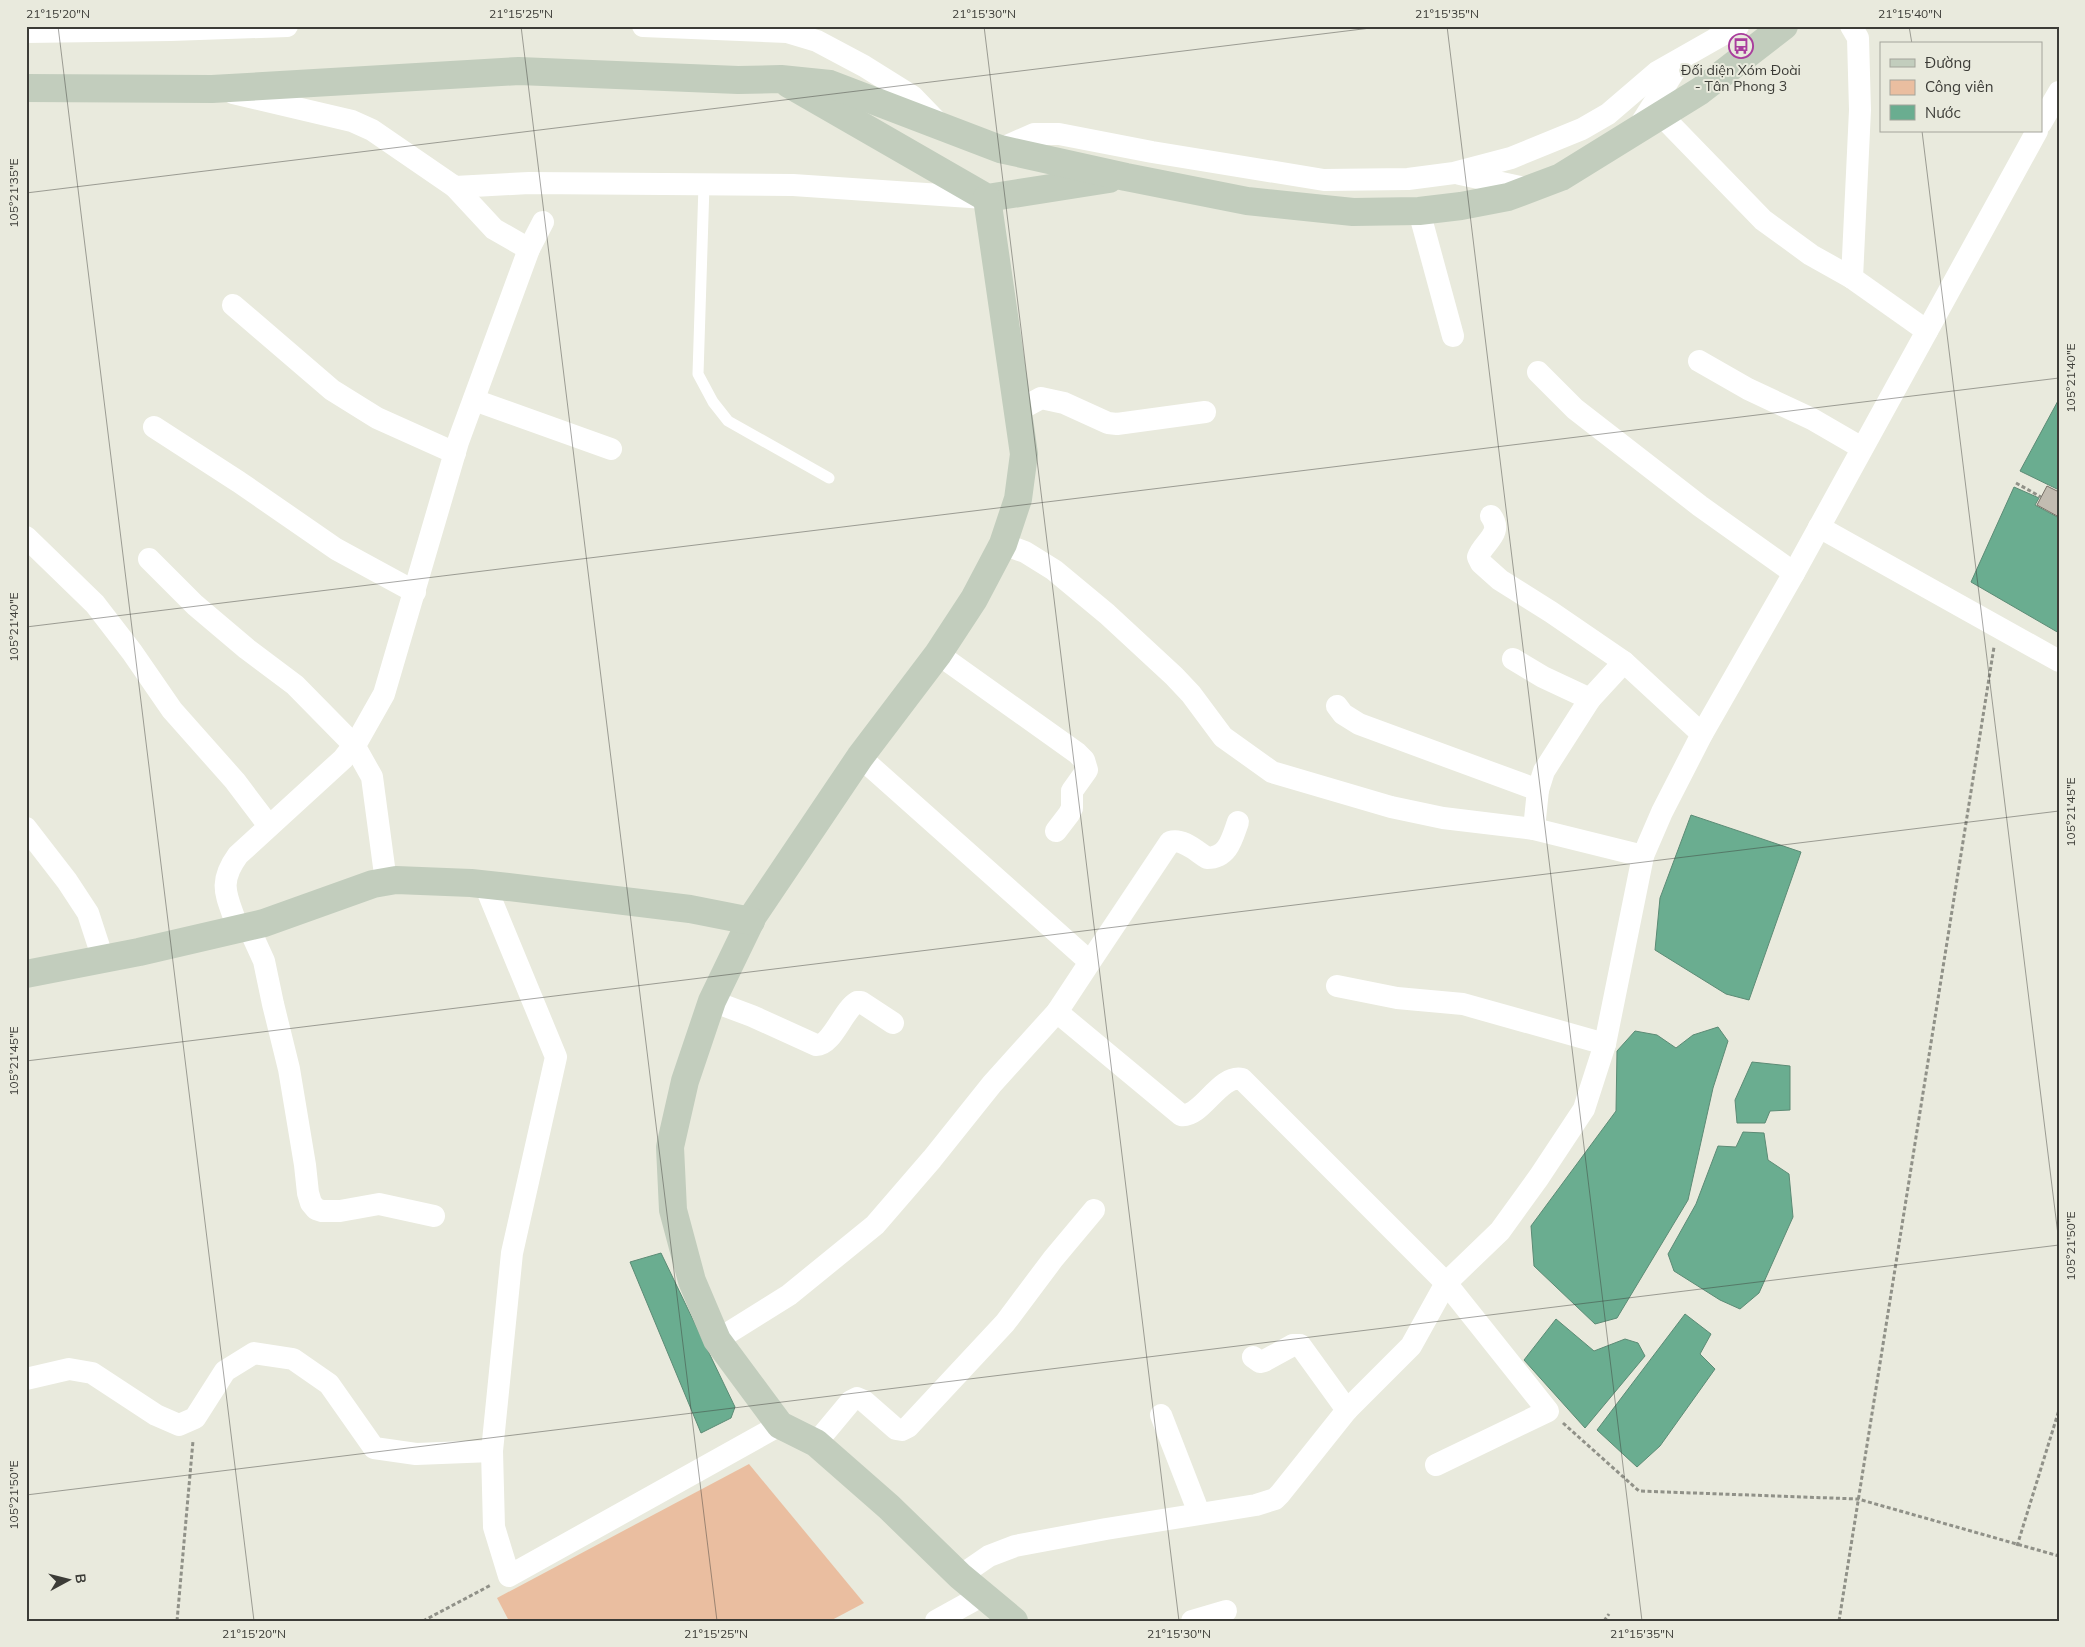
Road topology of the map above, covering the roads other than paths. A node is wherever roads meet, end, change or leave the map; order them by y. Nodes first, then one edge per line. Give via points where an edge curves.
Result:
1 (287, 26) edge
2 (642, 26) edge
3 (1738, 26) edge
4 (1784, 26) edge
5 (1851, 26) edge
6 (26, 32) edge
7 (1684, 56) junction
8 (781, 79) junction
9 (26, 88) edge
10 (212, 88) junction
11 (2059, 92) edge
12 (2042, 121) edge
13 (1650, 122) junction
14 (944, 128) junction
15 (2036, 132) edge
16 (1000, 149) junction
17 (1454, 173) junction
18 (1126, 177) junction
19 (704, 185) junction
20 (455, 187) junction
21 (1530, 189) junction
22 (987, 198) junction
23 (1419, 211) junction
24 (543, 222) dead end
25 (529, 249) junction
26 (1852, 278) junction
27 (233, 305) dead end
28 (1927, 331) junction
29 (1453, 336) dead end
30 (1699, 361) dead end
31 (1538, 372) dead end
32 (474, 400) junction
33 (1019, 410) junction
34 (1205, 412) dead end
35 (154, 427) dead end
36 (1862, 448) junction
37 (611, 449) dead end
38 (456, 453) junction
39 (829, 478) dead end
40 (1491, 516) dead end
41 (1819, 527) junction
42 (26, 537) edge
43 (1003, 544) junction
44 (149, 559) dead end
45 (1794, 573) junction
46 (415, 592) junction
47 (938, 654) junction
48 (1513, 658) dead end
49 (2059, 661) edge
50 (1624, 662) junction
51 (1590, 699) junction
52 (1337, 706) dead end
53 (1702, 734) junction
54 (354, 745) junction
55 (860, 757) junction
56 (1538, 790) junction
57 (1238, 822) dead end
58 (269, 826) junction
59 (26, 828) edge
60 (1534, 829) junction
61 (1056, 831) dead end
62 (1643, 856) junction
63 (386, 882) junction
64 (485, 885) junction
65 (750, 921) junction
66 (243, 928) junction
67 (103, 959) junction
68 (1090, 962) junction
69 (26, 974) edge
70 (1337, 986) dead end
71 (712, 1001) junction
72 (1057, 1012) junction
73 (893, 1023) dead end
74 (1605, 1044) junction
75 (1094, 1210) dead end
76 (434, 1216) dead end
77 (1446, 1283) junction
78 (717, 1340) junction
79 (1253, 1358) dead end
80 (26, 1379) edge
81 (1347, 1410) junction
82 (1161, 1415) dead end
83 (780, 1425) junction
84 (816, 1443) junction
85 (492, 1451) junction
86 (1436, 1465) dead end
87 (1200, 1513) junction
88 (960, 1576) junction
89 (983, 1595) junction
90 (1226, 1611) dead end
91 (936, 1621) edge
92 (1014, 1621) edge
93 (1192, 1621) edge

1 - 6 street
2 - 14 street via 787,32 818,41 912,96
3 - 7 street
4 - 13 street via 1700,92
5 - 26 street via 1858,38 1860,110
7 - 13 street
7 - 17 street via 1657,72 1608,114 1582,129 1511,158
8 - 10 street via 519,71
8 - 14 street via 830,84
8 - 22 street
9 - 10 street
10 - 20 street via 352,121 372,130
11 - 12 street
13 - 21 street via 1561,177
13 - 26 street via 1764,220 1811,255
14 - 16 street
15 - 28 street
16 - 17 street via 1043,133 1084,137 1162,154 1324,180 1408,179
16 - 18 street
17 - 21 street
18 - 22 street
18 - 23 street via 1247,201 1353,212
19 - 20 street via 529,183
19 - 22 street via 793,185
19 - 39 lane via 698,374 728,421
20 - 25 street via 494,229
21 - 23 street via 1508,197
22 - 33 street
23 - 29 street
24 - 25 street
25 - 32 street
26 - 28 street
27 - 38 street via 332,390 377,418
28 - 36 street
30 - 36 street via 1748,389 1812,418
31 - 45 street via 1583,415 1700,506
32 - 37 street
32 - 38 street
33 - 34 street via 1042,398 1117,424
33 - 43 street via 1024,454 1018,499
35 - 46 street via 336,549
36 - 41 street
38 - 46 street
40 - 50 street via 1496,528 1480,550 1478,557 1481,562 1500,580
41 - 45 street
41 - 49 street
42 - 58 street via 95,604 172,710
43 - 47 street via 974,598
43 - 60 street via 1025,552 1054,570 1108,614 1191,694 1223,737 1272,772 1391,807 1443,818
44 - 54 street via 194,605 295,685
45 - 53 street
46 - 54 street via 384,694
47 - 55 street
47 - 61 street via 1084,760 1087,770 1072,791 1072,808
48 - 51 street via 1543,677
50 - 51 street
50 - 53 street
51 - 56 street via 1544,771
52 - 56 street via 1359,724
53 - 62 street
54 - 58 street via 343,759
54 - 63 street via 372,777
55 - 65 street
55 - 68 street
56 - 60 street
57 - 68 street via 1228,848 1220,856 1207,858 1182,842 1170,842
58 - 66 street via 228,868 224,886
59 - 67 street via 68,881 88,913
60 - 62 street
62 - 74 street
63 - 64 street via 422,880
63 - 66 street
64 - 65 street via 690,909
64 - 85 street via 556,1058 512,1253
65 - 71 street
66 - 67 street
66 - 76 street via 264,961 289,1069 311,1203 322,1211 379,1204
67 - 69 street
68 - 72 street
70 - 74 street via 1397,998 1463,1004
71 - 73 street via 816,1045 825,1042 857,1002
71 - 78 street via 685,1081 670,1147 673,1210 692,1281
72 - 77 street via 1181,1114 1190,1113 1230,1080 1242,1079
72 - 78 street via 874,1225 789,1295
74 - 77 street via 1584,1109 1559,1147 1500,1231
75 - 84 street via 1005,1323 908,1427 896,1429 857,1398
77 - 81 street via 1411,1346
77 - 86 street via 1548,1411
78 - 83 street
79 - 81 street via 1264,1361 1300,1345
80 - 85 street via 69,1369 92,1373 156,1415 179,1425 195,1418 225,1371 254,1353 293,1359 329,1384 374,1448 416,1454
81 - 87 street via 1275,1499
82 - 87 street
83 - 84 street
83 - 85 street via 509,1576 494,1527
84 - 88 street via 889,1507
87 - 88 street via 1015,1546 989,1556
88 - 89 street
89 - 91 street
89 - 92 street
90 - 93 street

